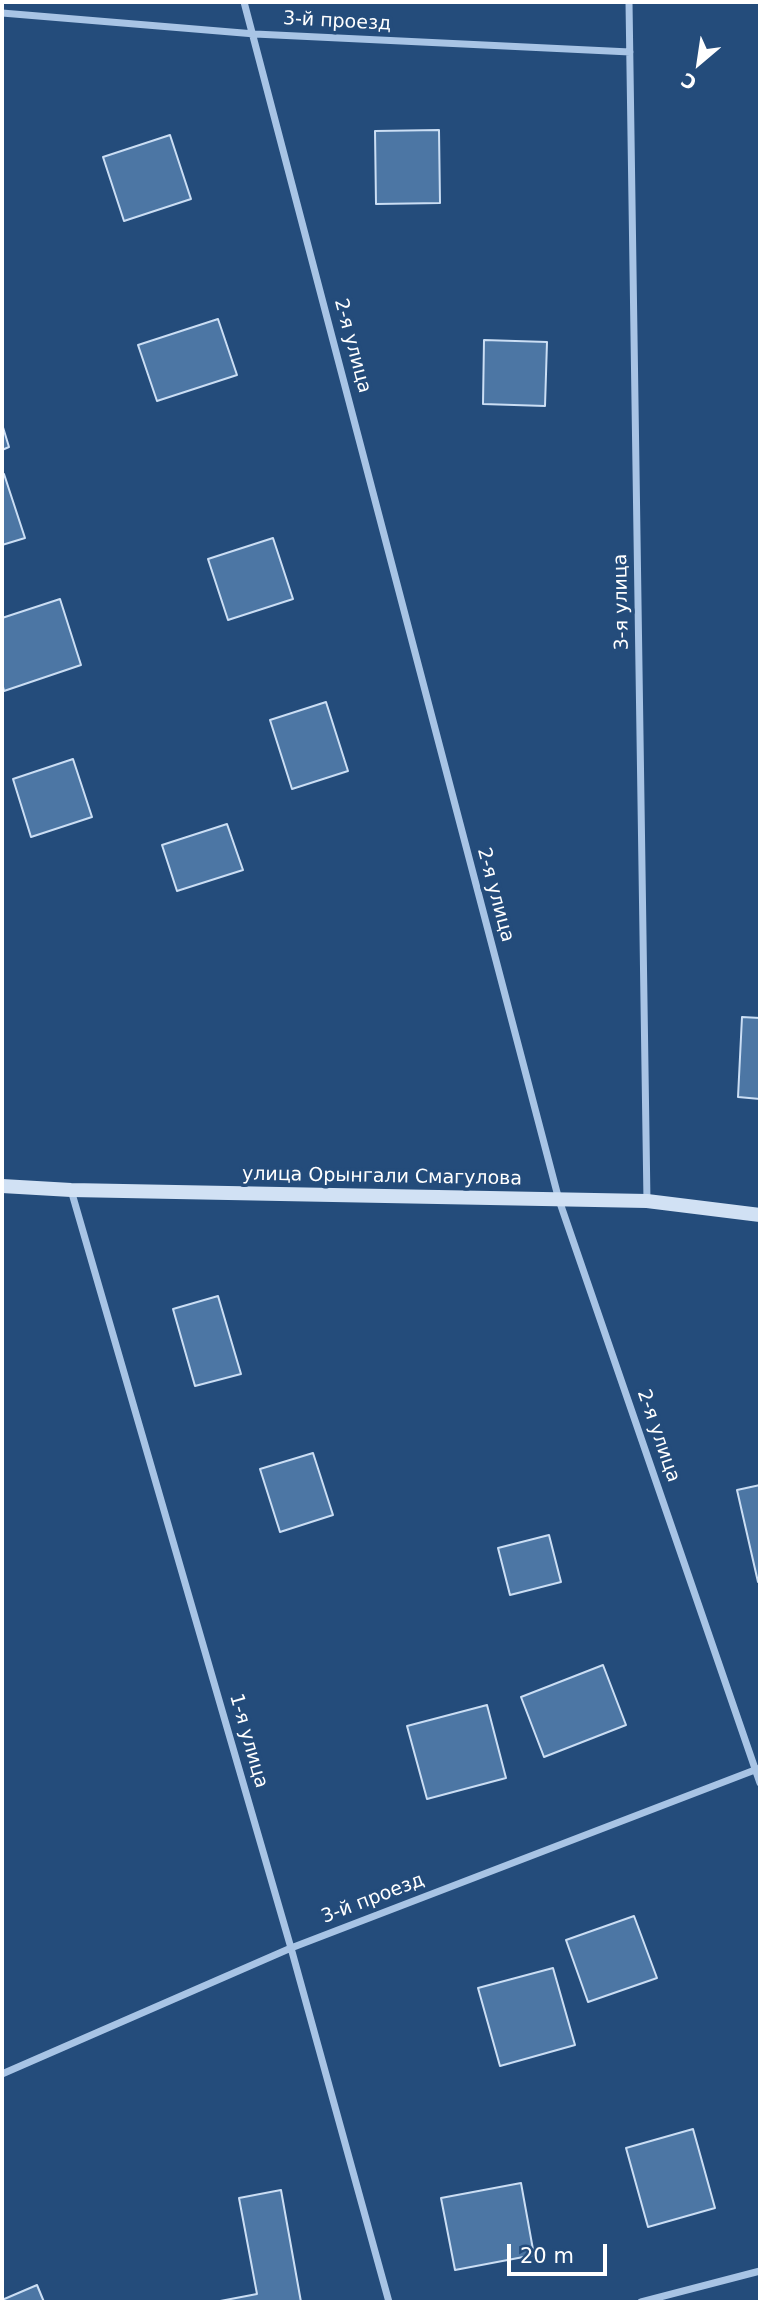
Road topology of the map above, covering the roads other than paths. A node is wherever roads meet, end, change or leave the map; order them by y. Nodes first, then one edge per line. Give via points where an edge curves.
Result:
1 (244, 2) edge
2 (629, 2) edge
3 (2, 13) edge
4 (254, 34) junction
5 (630, 52) junction
6 (2, 1186) edge
7 (71, 1190) junction
8 (559, 1200) junction
9 (647, 1201) junction
10 (760, 1215) edge
11 (758, 1768) edge
12 (760, 1783) edge
13 (291, 1948) junction
14 (2, 2074) edge
15 (760, 2271) edge
16 (389, 2302) edge
17 (641, 2302) edge

1 - 4 street, 2-я улица
2 - 5 street, 3-я улица
3 - 4 street, 3-й проезд
4 - 5 street, 3-й проезд
4 - 8 street, 2-я улица
5 - 9 street, 3-я улица
6 - 7 main road, улица Орынгали Смагулова
7 - 8 main road, улица Орынгали Смагулова
7 - 13 street, 1-я улица
8 - 9 main road, улица Орынгали Смагулова
8 - 11 street, 2-я улица
9 - 10 main road, улица Орынгали Смагулова
11 - 12 street, 2-я улица
11 - 13 street, 3-й проезд
13 - 14 street, 3-й проезд
13 - 16 street, 1-я улица
15 - 17 street

